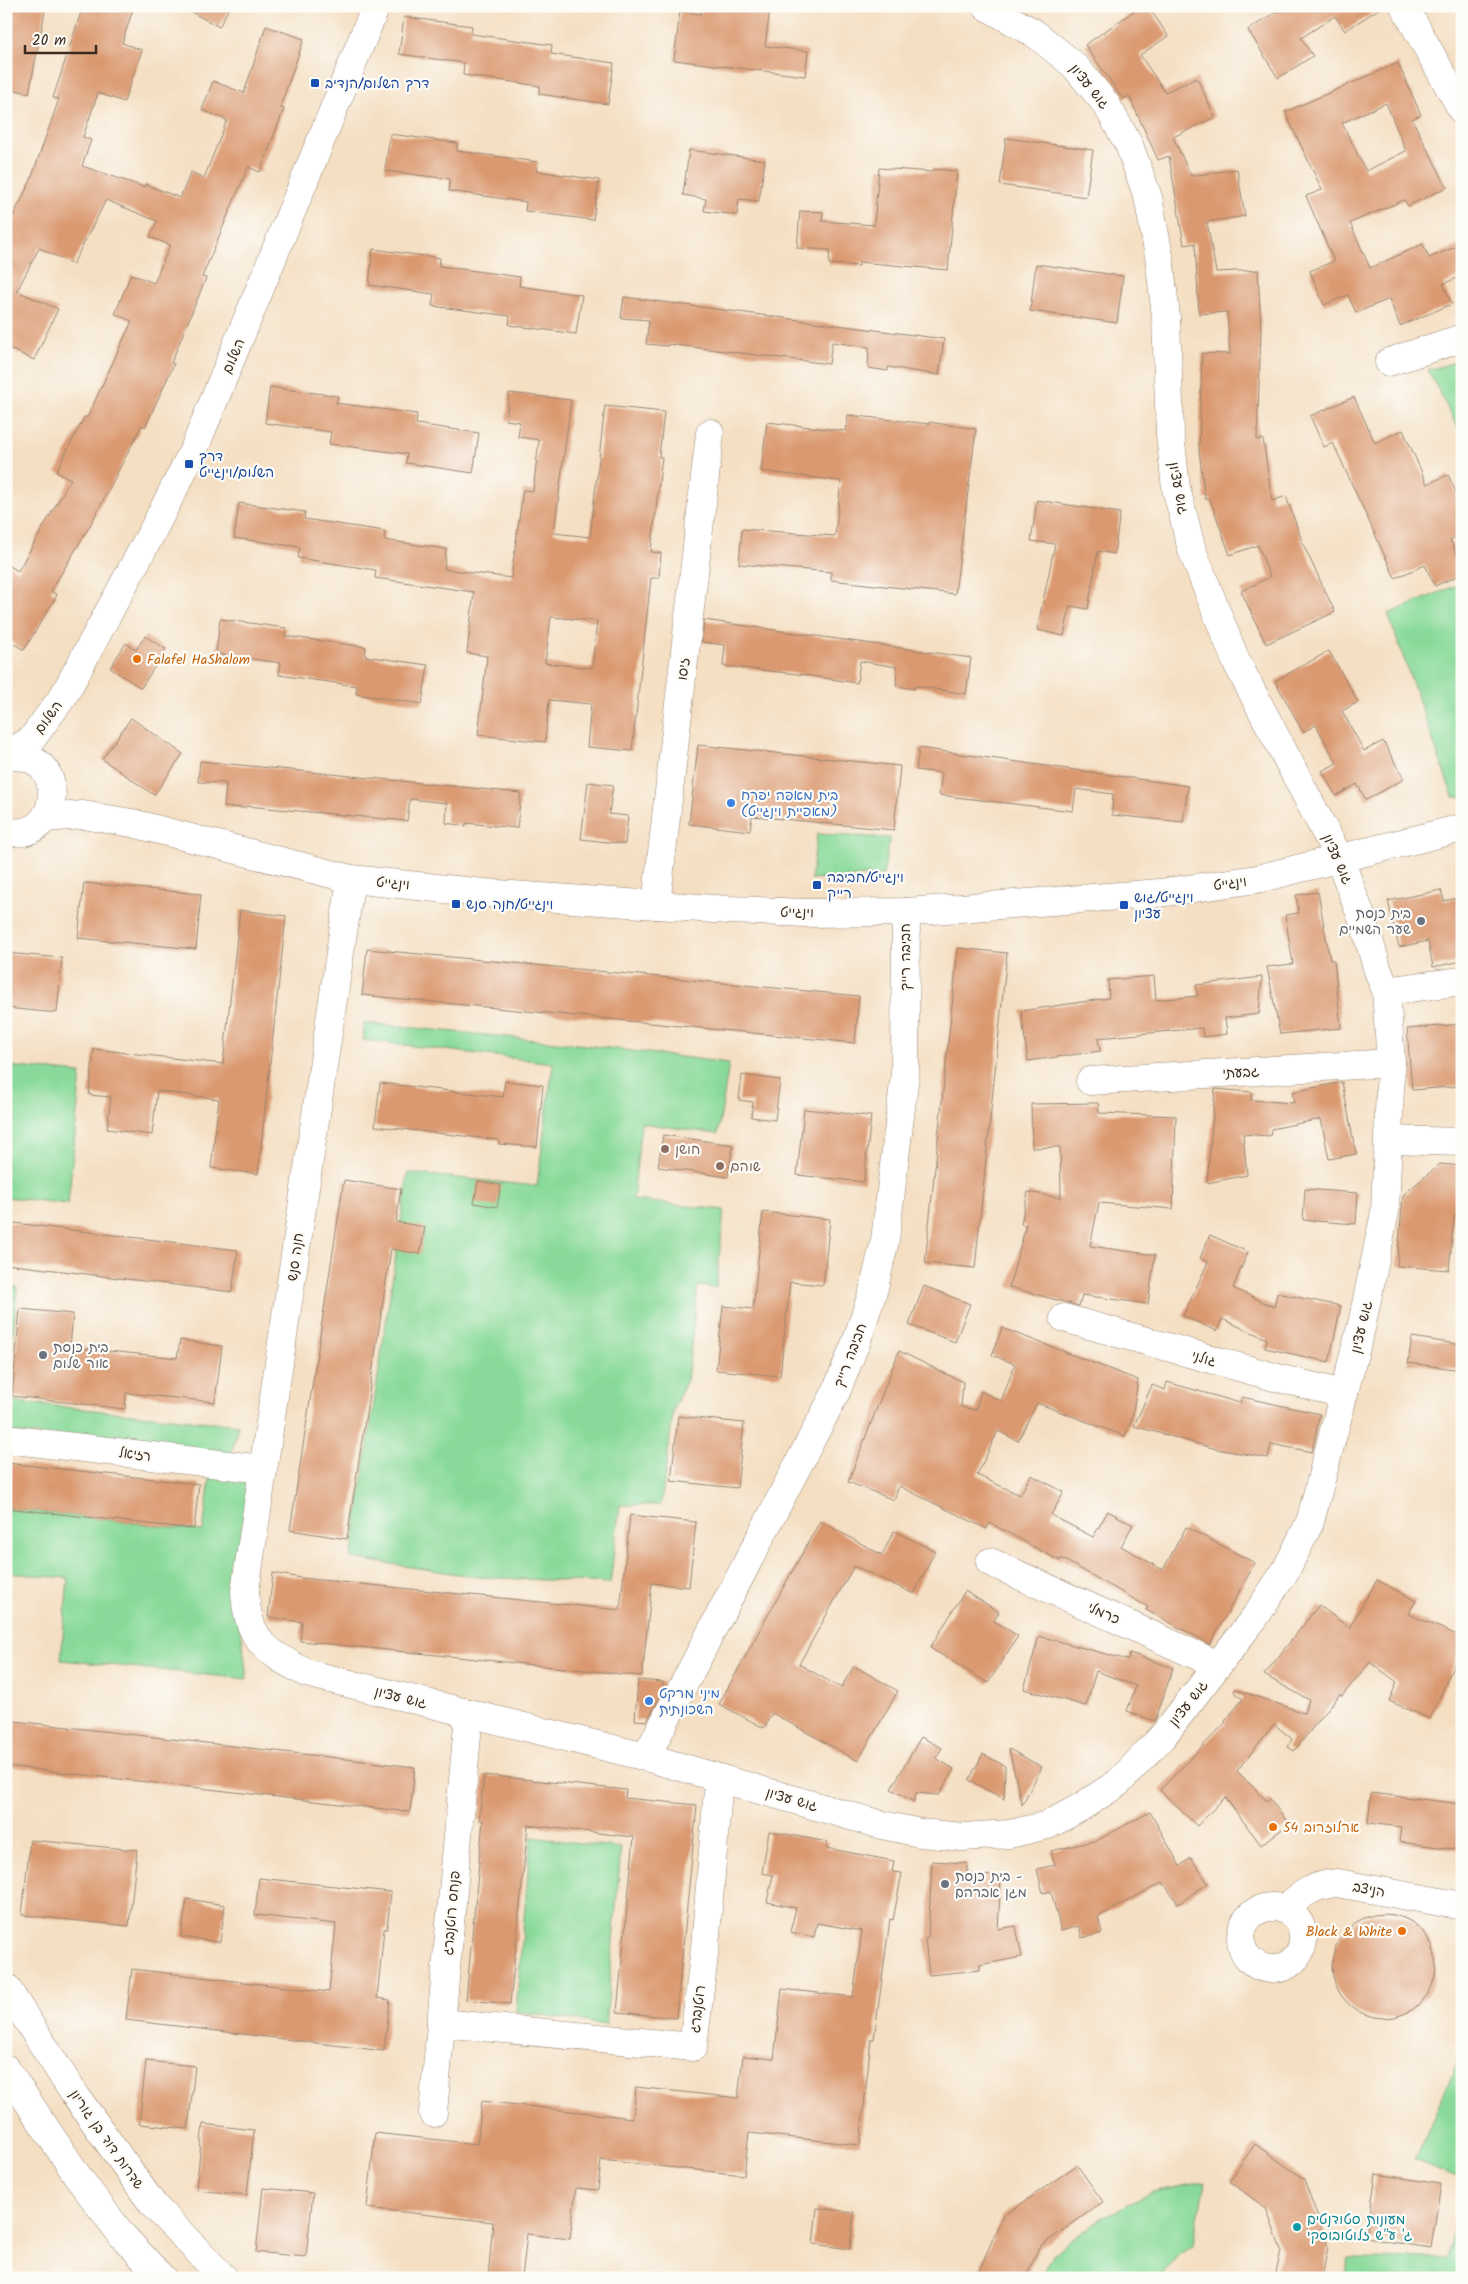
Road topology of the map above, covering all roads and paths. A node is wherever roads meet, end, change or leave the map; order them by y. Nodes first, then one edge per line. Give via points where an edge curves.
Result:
1 (376, 6) edge
2 (986, 6) edge
3 (1404, 6) edge
4 (1462, 110) edge
5 (1462, 338) edge
6 (1389, 362) dead end
7 (710, 433) dead end
8 (64, 695) junction
9 (6, 756) edge
10 (49, 778) junction
11 (132, 823) junction
12 (1462, 828) edge
13 (20, 830) edge
14 (1340, 860) junction
15 (352, 879) junction
16 (656, 905) junction
17 (906, 912) junction
18 (1462, 981) edge
19 (1386, 991) junction
20 (1392, 1063) junction
21 (1090, 1081) dead end
22 (1389, 1140) junction
23 (1462, 1142) edge
24 (1064, 1318) dead end
25 (1344, 1394) junction
26 (6, 1439) edge
27 (263, 1469) junction
28 (990, 1562) dead end
29 (254, 1634) joint
30 (1218, 1665) junction
31 (469, 1713) junction
32 (646, 1757) junction
33 (719, 1778) junction
34 (1462, 1906) edge
35 (1284, 1909) dead end
36 (6, 1987) edge
37 (440, 2023) junction
38 (6, 2069) edge
39 (432, 2113) dead end
40 (162, 2278) edge
41 (224, 2278) edge

1 - 8 street, השלום via 194,449
2 - 14 street, גוש עציון via 1034,33 1074,65 1106,104 1129,145 1148,197 1159,256 1176,488 1192,550 1236,661
3 - 4 street
5 - 6 street
7 - 16 street, זיסו
8 - 9 street, השלום via 31,740
8 - 10 street, השלום via 54,722
9 - 10 street, וינגייט via 27,758 39,764
10 - 11 street, וינגייט via 78,799
10 - 13 street, השלום via 53,795 51,807
11 - 13 street, וינגייט via 83,815
11 - 15 street, וינגייט
12 - 14 street, וינגייט
14 - 17 street, וינגייט via 1257,879 1160,893
14 - 19 street, גוש עציון
15 - 16 street, וינגייט via 484,893
15 - 27 street, חנה סנש
16 - 17 street, וינגייט via 806,913
17 - 32 street, חביבה רייך via 905,1075 885,1240 874,1288 836,1392
18 - 19 street
19 - 20 street, גוש עציון
20 - 21 street, גבעתי
20 - 22 street, גוש עציון
22 - 23 street
22 - 25 street, גוש עציון via 1385,1212
24 - 25 street, גולני
25 - 30 street, גוש עציון via 1310,1522 1286,1570
26 - 27 street, רזיאל
27 - 29 street, חנה סנש via 244,1591 246,1613
28 - 30 street, כרמלי
29 - 31 street, גוש עציון via 273,1655 306,1674
30 - 33 street, גוש עציון via 1162,1737 1118,1783 1048,1825 1010,1834 963,1837 920,1833
31 - 32 street, גוש עציון
31 - 37 street, פנחס רוטנברג
32 - 33 street, גוש עציון
33 - 37 street, רוטנברג via 693,2047
34 - 35 street, הניצב via 1337,1883 1320,1884
36 - 41 street, שדרות דוד בן גוריון via 73,2092 154,2206
37 - 39 street, פנחס רוטנברג
38 - 40 street via 80,2181 120,2234

